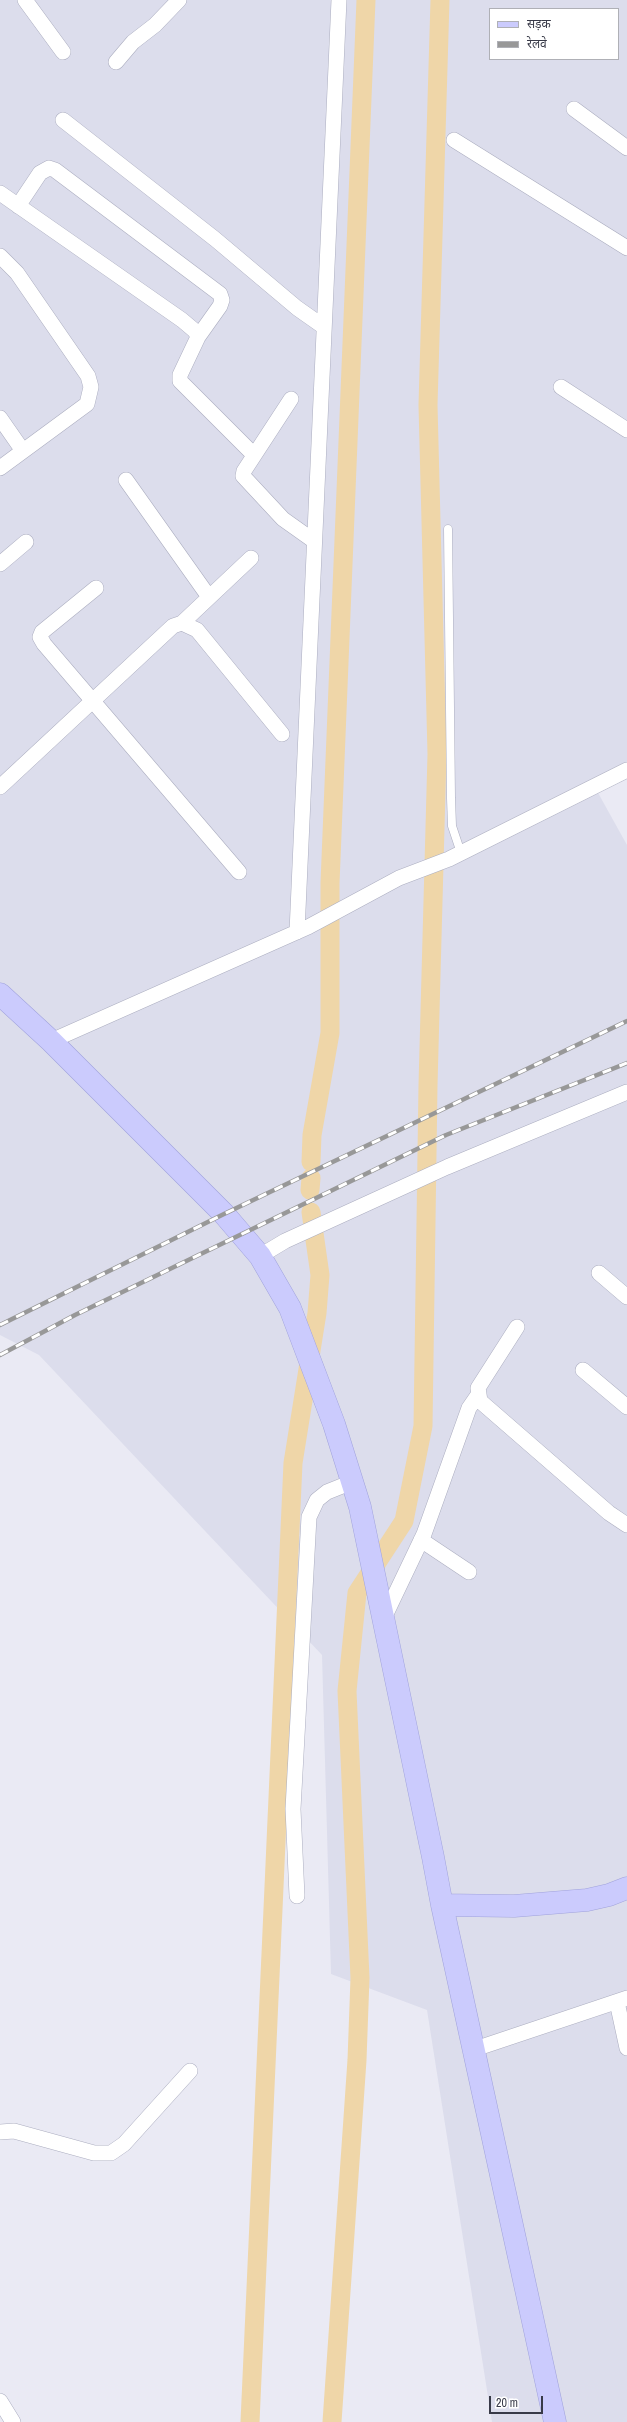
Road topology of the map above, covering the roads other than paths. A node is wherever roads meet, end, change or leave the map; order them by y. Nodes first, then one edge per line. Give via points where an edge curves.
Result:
1 (25, 0) edge
2 (179, 0) edge
3 (339, 0) edge
4 (63, 52) dead end
5 (116, 62) dead end
6 (574, 110) dead end
7 (63, 120) dead end
8 (454, 140) dead end
9 (627, 148) edge
10 (0, 193) edge
11 (18, 206) junction
12 (627, 248) edge
13 (0, 256) edge
14 (324, 327) junction
15 (198, 337) junction
16 (561, 387) dead end
17 (291, 399) dead end
18 (0, 418) edge
19 (627, 430) edge
20 (23, 452) junction
21 (254, 455) junction
22 (0, 468) edge
23 (126, 480) dead end
24 (448, 529) dead end
25 (314, 541) junction
26 (26, 542) dead end
27 (251, 558) dead end
28 (0, 564) edge
29 (96, 588) dead end
30 (209, 598) junction
31 (182, 623) junction
32 (92, 702) junction
33 (282, 734) dead end
34 (627, 770) edge
35 (0, 787) edge
36 (455, 856) junction
37 (239, 872) dead end
38 (303, 930) junction
39 (0, 994) edge
40 (51, 1041) junction
41 (627, 1092) edge
42 (260, 1256) junction
43 (598, 1273) dead end
44 (627, 1297) edge
45 (516, 1327) dead end
46 (583, 1370) dead end
47 (478, 1395) junction
48 (627, 1407) edge
49 (352, 1482) junction
50 (627, 1525) edge
51 (421, 1540) junction
52 (469, 1572) dead end
53 (382, 1611) junction
54 (627, 1888) edge
55 (297, 1896) dead end
56 (442, 1905) junction
57 (622, 2000) edge
58 (627, 2048) edge
59 (475, 2049) junction
60 (190, 2071) dead end
61 (0, 2132) edge
62 (0, 2402) edge
63 (13, 2422) edge
64 (555, 2422) edge

1 - 4 street
2 - 5 street via 155,25 133,42
3 - 14 street
6 - 9 street
7 - 14 street
8 - 12 street
10 - 11 street
11 - 15 street via 182,320
11 - 15 street via 40,173 49,168 55,170 220,294 220,306
13 - 20 street via 17,273 88,376 91,387 87,404
14 - 25 street
15 - 21 street via 180,375 180,381
16 - 19 street
17 - 21 street
18 - 20 street
20 - 22 street
21 - 25 street via 244,471 246,481 284,519
23 - 30 street
24 - 36 lane via 451,798
25 - 38 street
26 - 28 street
27 - 30 street
29 - 32 street via 51,624 40,637
30 - 31 street
31 - 32 street via 173,626
31 - 33 street via 197,630
32 - 35 street
32 - 37 street
34 - 36 street
36 - 38 street via 399,878
38 - 40 street
39 - 40 street
40 - 42 street via 204,1192
41 - 42 street via 390,1192 285,1241
42 - 49 street via 290,1308
43 - 44 street
45 - 47 street via 483,1378
46 - 48 street
47 - 50 street via 480,1401 609,1513
47 - 51 street via 469,1408
49 - 53 street via 360,1507
49 - 55 street via 327,1492 317,1500 309,1517 294,1809
51 - 52 street
51 - 53 street
53 - 56 street
54 - 56 street via 610,1895 572,1901 514,1906
56 - 59 street
57 - 58 street
57 - 59 street
59 - 64 street
60 - 61 street via 124,2144 110,2153 94,2153 14,2131
62 - 63 street

